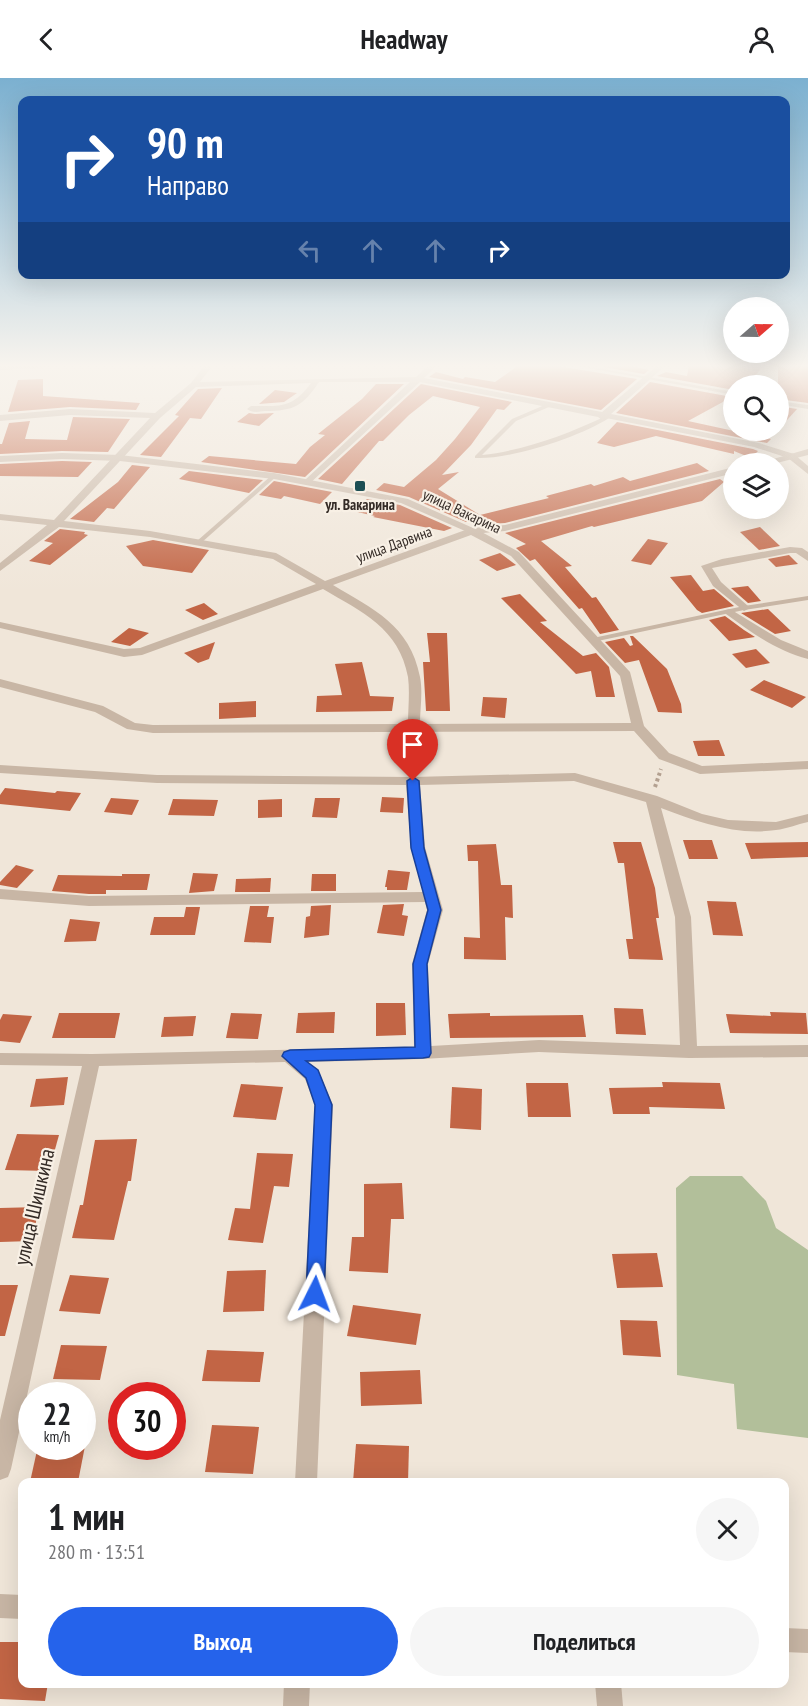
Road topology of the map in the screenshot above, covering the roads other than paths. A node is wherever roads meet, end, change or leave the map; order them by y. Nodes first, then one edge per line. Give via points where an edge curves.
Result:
1 (135, 441) edge
2 (352, 441) edge
3 (493, 441) edge
4 (553, 441) edge
5 (733, 441) edge
6 (808, 452) edge
7 (791, 456) junction
8 (120, 458) junction
9 (0, 459) edge
10 (808, 471) edge
11 (723, 473) edge
12 (274, 476) junction
13 (308, 482) junction
14 (0, 517) edge
15 (57, 523) junction
16 (472, 531) junction
17 (200, 543) junction
18 (808, 558) edge
19 (0, 568) edge
20 (327, 584) junction
21 (808, 598) edge
22 (744, 608) junction
23 (730, 612) junction
24 (0, 625) edge
25 (593, 640) junction
26 (808, 655) edge
27 (0, 683) edge
28 (414, 727) junction
29 (638, 727) junction
30 (808, 765) edge
31 (0, 769) edge
32 (413, 781) junction
33 (652, 800) junction
34 (808, 818) edge
35 (0, 894) edge
36 (433, 897) junction
37 (808, 1051) edge
38 (688, 1052) junction
39 (423, 1053) junction
40 (290, 1056) junction
41 (0, 1059) edge
42 (92, 1060) junction
43 (0, 1469) edge
44 (306, 1478) edge
45 (0, 1606) edge
46 (18, 1607) edge
47 (789, 1640) edge
48 (808, 1641) edge
49 (297, 1688) edge
50 (608, 1688) edge
51 (296, 1706) edge
52 (609, 1706) edge

1 - 8 street
2 - 13 street
3 - 4 lane via 477,457 512,454
5 - 7 street
6 - 7 street
7 - 10 street
8 - 9 street, улица Вакарина
8 - 12 street, улица Вакарина
8 - 15 street
11 - 16 street, улица Дарвина via 505,528
12 - 13 street, улица Вакарина
12 - 17 lane
13 - 16 street, улица Вакарина via 404,501
14 - 15 street
15 - 17 street
15 - 19 street
16 - 20 street, улица Дарвина
16 - 25 street, улица Вакарина via 515,554
17 - 20 street via 276,556
18 - 22 street via 797,550 786,550 705,566
20 - 24 street, улица Дарвина via 142,651 124,653
20 - 28 street via 382,619 401,642 414,677
21 - 22 lane
22 - 23 lane
23 - 25 lane
23 - 26 street via 764,635
25 - 29 street, улица Вакарина via 626,675
27 - 28 street via 99,709 132,726 153,729
28 - 29 street
29 - 30 street via 664,756 700,770
31 - 32 street via 158,779
32 - 33 street via 575,777
32 - 36 street via 418,848
33 - 34 street via 728,826 775,826
33 - 38 street via 683,917
35 - 36 street via 89,901
36 - 39 street via 435,910 420,964
37 - 38 street
38 - 39 street via 539,1046
39 - 40 street
40 - 42 street
40 - 44 street via 312,1075 324,1105
41 - 42 street
42 - 43 street, улица Шишкина
45 - 46 street
47 - 48 street
49 - 51 street
50 - 52 street

